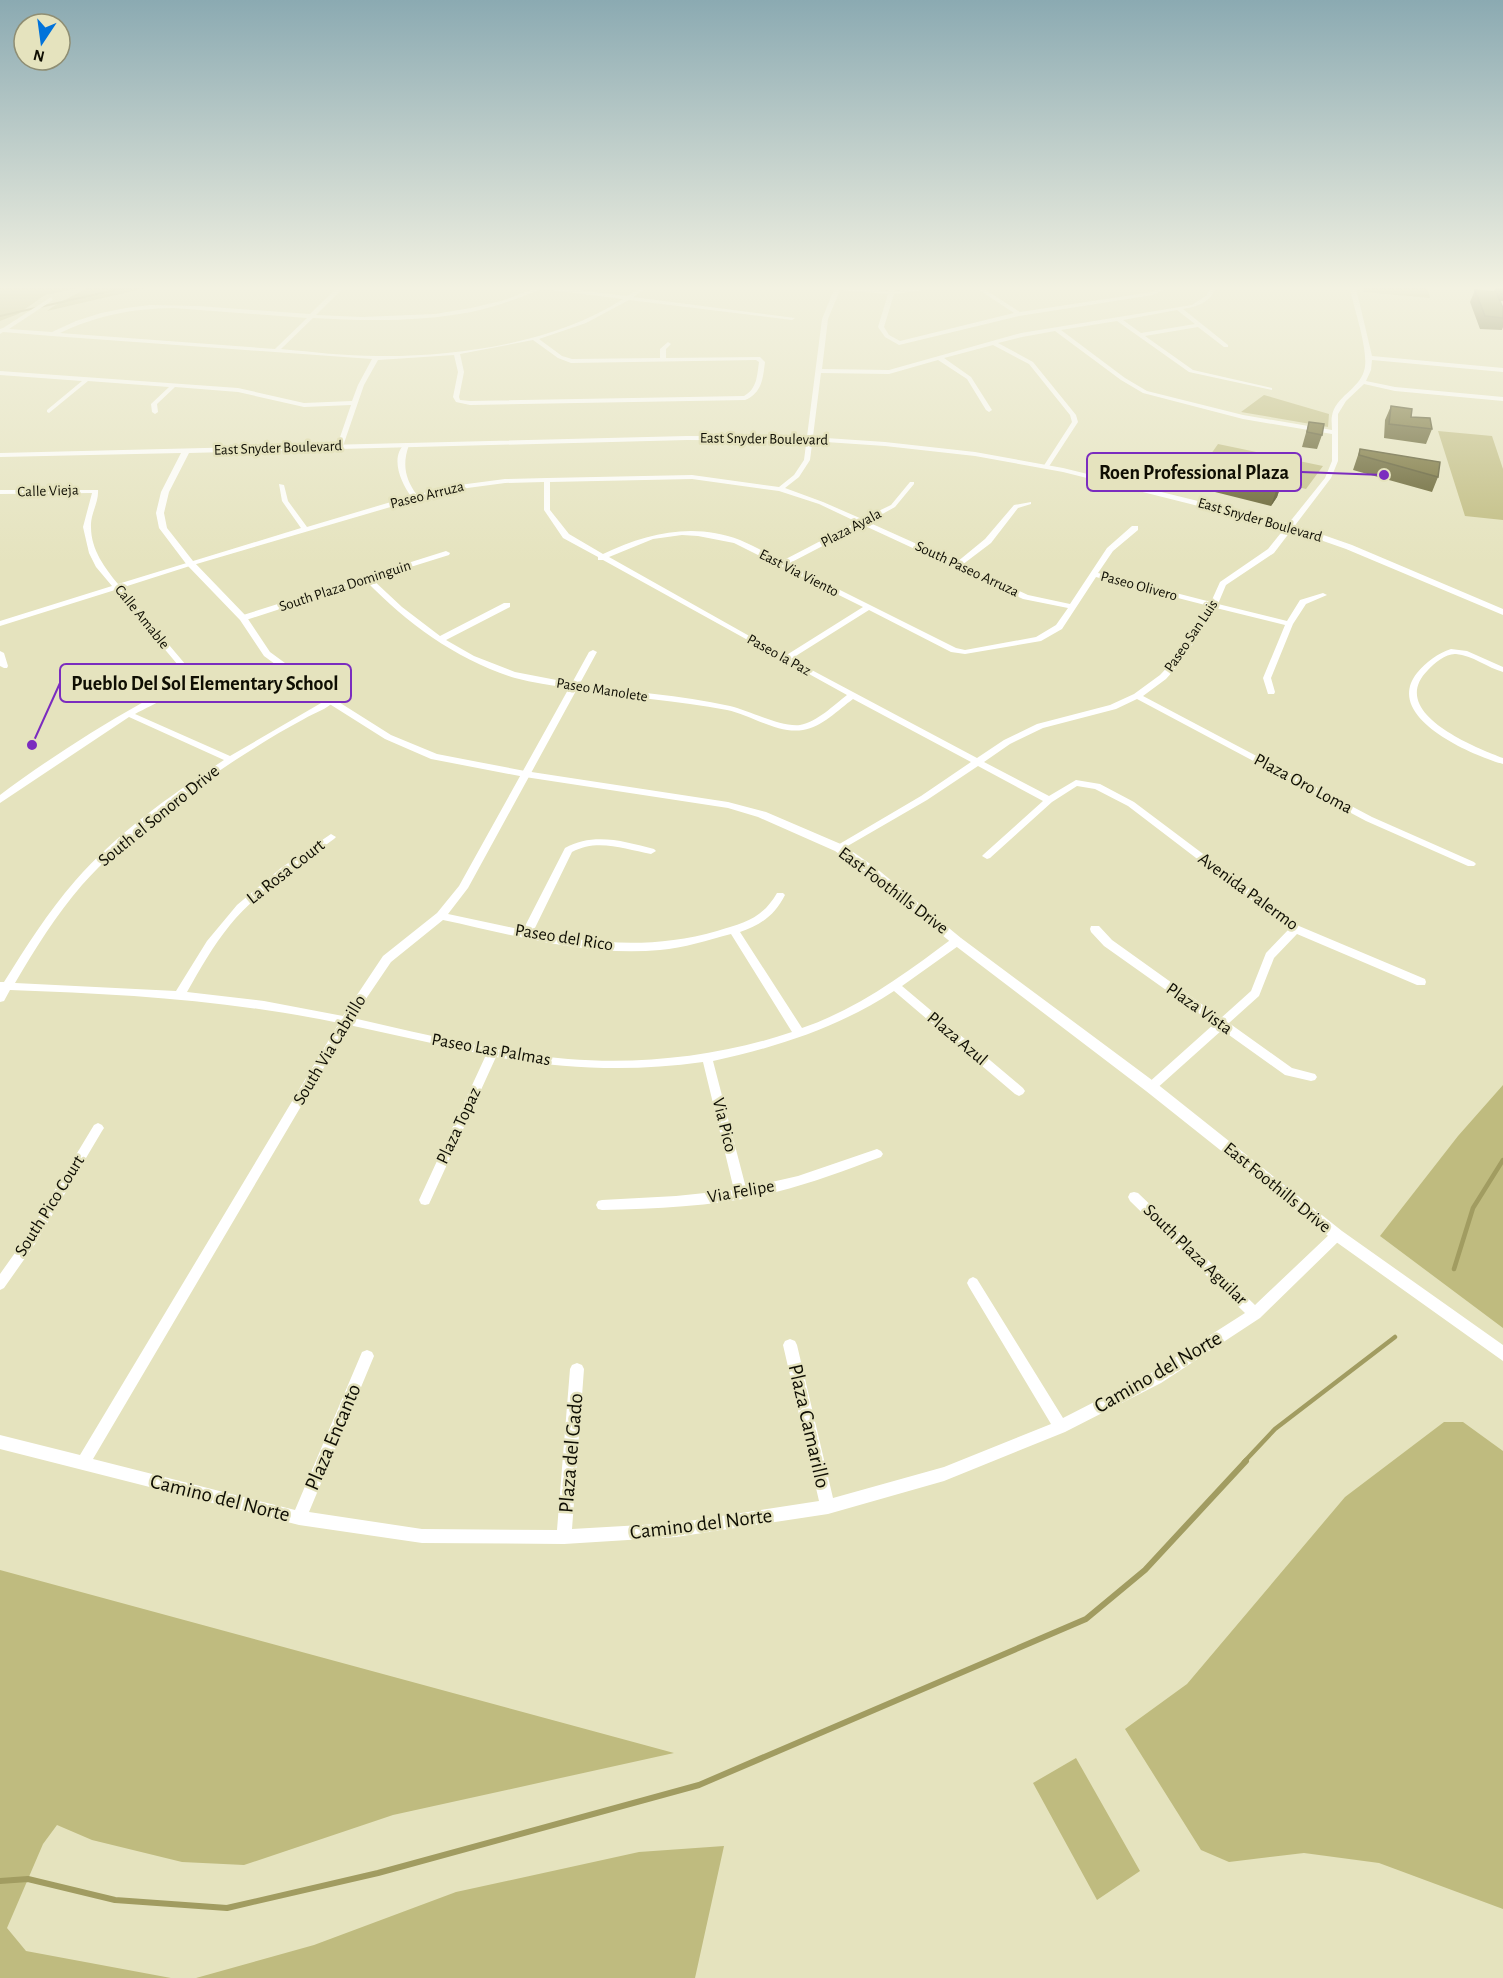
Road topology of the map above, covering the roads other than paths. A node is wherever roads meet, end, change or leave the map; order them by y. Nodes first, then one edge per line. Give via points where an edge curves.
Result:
1 (78, 379) edge
2 (367, 379) edge
3 (460, 379) edge
4 (760, 379) edge
5 (818, 379) edge
6 (970, 379) edge
7 (1044, 379) edge
8 (1124, 379) edge
9 (1232, 379) edge
10 (86, 380) junction
11 (1363, 382) joint
12 (173, 386) junction
13 (1270, 388) dead end
14 (1503, 399) edge
15 (282, 400) junction
16 (356, 403) junction
17 (273, 406) dead end
18 (49, 411) dead end
19 (989, 411) dead end
20 (155, 412) dead end
21 (1334, 432) junction
22 (811, 439) junction
23 (405, 445) junction
24 (340, 447) junction
25 (186, 451) junction
26 (0, 455) edge
27 (1046, 467) junction
28 (547, 480) junction
29 (912, 483) dead end
30 (281, 484) dead end
31 (780, 489) junction
32 (96, 491) joint
33 (0, 492) edge
34 (414, 496) junction
35 (1029, 502) dead end
36 (866, 521) junction
37 (1289, 526) junction
38 (304, 528) junction
39 (1135, 528) dead end
40 (446, 552) dead end
41 (601, 558) junction
42 (190, 563) junction
43 (782, 564) junction
44 (958, 565) junction
45 (1093, 574) junction
46 (368, 579) junction
47 (118, 588) junction
48 (1323, 595) dead end
49 (507, 604) dead end
50 (1214, 605) junction
51 (869, 607) junction
52 (1072, 608) junction
53 (1503, 612) edge
54 (243, 618) junction
55 (0, 624) edge
56 (1289, 624) junction
57 (441, 639) junction
58 (593, 652) dead end
59 (0, 653) edge
60 (785, 659) junction
61 (4, 666) dead end
62 (1503, 670) edge
63 (573, 687) junction
64 (1271, 692) dead end
65 (853, 695) junction
66 (1137, 696) junction
67 (331, 701) junction
68 (128, 714) junction
69 (230, 759) junction
70 (975, 761) junction
71 (1503, 761) edge
72 (525, 774) junction
73 (0, 800) edge
74 (1049, 800) junction
75 (331, 837) dead end
76 (839, 848) junction
77 (651, 851) dead end
78 (987, 856) dead end
79 (1471, 864) dead end
80 (780, 895) dead end
81 (441, 916) junction
82 (1095, 929) dead end
83 (1295, 929) junction
84 (734, 930) junction
85 (527, 933) junction
86 (957, 940) junction
87 (1421, 982) dead end
88 (4, 986) edge
89 (895, 986) junction
90 (178, 995) junction
91 (0, 998) edge
92 (345, 1022) junction
93 (1222, 1025) junction
94 (800, 1033) junction
95 (493, 1052) junction
96 (707, 1058) junction
97 (1311, 1077) dead end
98 (1151, 1087) junction
99 (1019, 1091) dead end
100 (98, 1128) dead end
101 (877, 1154) dead end
102 (741, 1193) junction
103 (1134, 1197) dead end
104 (425, 1200) dead end
105 (602, 1205) dead end
106 (1337, 1235) junction
107 (973, 1283) dead end
108 (0, 1284) edge
109 (1256, 1314) junction
110 (790, 1345) dead end
111 (1503, 1354) edge
112 (367, 1356) dead end
113 (578, 1369) dead end
114 (1059, 1427) junction
115 (0, 1442) edge
116 (83, 1463) junction
117 (828, 1507) junction
118 (299, 1518) junction
119 (564, 1537) junction

1 - 10 street
2 - 16 street
3 - 4 street via 456,397 470,403 745,398 758,390
5 - 22 street
6 - 19 street
7 - 27 street via 1075,422
8 - 21 street via 1145,392 1243,417
9 - 13 street
10 - 12 street
10 - 18 street
11 - 14 street
11 - 21 street, Paseo San Luis via 1335,414
12 - 15 street via 238,390
12 - 20 street via 154,404
15 - 16 street via 304,405
15 - 17 street
16 - 24 street
21 - 37 street, Paseo San Luis via 1335,461 1328,478
22 - 23 street, East Snyder Boulevard
22 - 27 street, East Snyder Boulevard via 975,454
22 - 31 street via 807,460 797,476
23 - 24 street, East Snyder Boulevard
23 - 34 street via 400,470
24 - 25 street, East Snyder Boulevard
25 - 26 street, East Snyder Boulevard
25 - 42 street, East Foothills Drive via 165,492 160,513 164,528
27 - 37 street, East Snyder Boulevard
28 - 31 street, Paseo Arruza via 692,477
28 - 34 street, Paseo Arruza via 472,484
28 - 41 street, Paseo la Paz via 547,510 554,522 566,536
29 - 36 street, Plaza Ayala via 893,506
30 - 38 street via 285,501
31 - 36 street, Paseo Arruza
32 - 33 street, Calle Vieja
32 - 47 street, Calle Amable via 87,527 89,541 100,567
34 - 38 street, Paseo Arruza
35 - 44 street via 1016,506 988,541
36 - 43 street, Plaza Ayala
36 - 44 street, South Paseo Arruza
37 - 50 street, Paseo San Luis via 1271,551 1223,584
37 - 53 street, East Snyder Boulevard
38 - 42 street, Paseo Arruza
39 - 45 street, East Via Viento via 1110,550
40 - 46 street, South Plaza Dominguin
41 - 43 street, East Via Viento via 636,539 669,533 708,533 736,541
41 - 60 street, Paseo la Paz
42 - 47 street, Paseo Arruza
42 - 54 street, East Foothills Drive
43 - 51 street, East Via Viento
44 - 52 street, South Paseo Arruza via 1026,597
45 - 50 street, Paseo Olivero
45 - 52 street, East Via Viento
46 - 54 street, South Plaza Dominguin
46 - 57 street, Paseo Manolete via 398,610
47 - 55 street, Paseo Arruza
47 - 68 street, Calle Amable via 187,671 177,687
48 - 56 street via 1303,602
49 - 57 street
50 - 56 street, Paseo Olivero
50 - 66 street, Paseo San Luis via 1178,660
51 - 52 street, East Via Viento via 965,652 1038,639 1059,627
51 - 60 street
54 - 67 street, East Foothills Drive via 267,654
56 - 64 street via 1267,678
57 - 63 street, Paseo Manolete via 473,660 513,675
58 - 63 street, South Via Cabrillo
59 - 61 street
60 - 65 street, Paseo la Paz
62 - 71 street via 1450,651 1419,671 1413,682 1414,699 1438,731 1461,745
63 - 65 street, Paseo Manolete via 730,708 792,728 806,727
63 - 72 street, South Via Cabrillo
65 - 70 street, Paseo la Paz
66 - 70 street, Paseo San Luis via 1113,707 1040,726
66 - 79 street, Plaza Oro Loma via 1369,819
67 - 69 street, South el Sonoro Drive
67 - 72 street, East Foothills Drive via 388,737 435,756
68 - 69 street
68 - 73 street
69 - 88 street, South el Sonoro Drive via 92,869 56,911
70 - 74 street, Paseo la Paz
70 - 76 street, Paseo San Luis via 924,798
72 - 76 street, East Foothills Drive via 728,805 762,814
72 - 81 street, South Via Cabrillo via 463,888
74 - 78 street
74 - 83 street, Avenida Palermo via 1076,783 1087,783 1131,804
75 - 90 street, La Rosa Court via 278,874 246,903 216,936
76 - 86 street, East Foothills Drive
77 - 85 street via 594,840 579,842 568,850
80 - 84 street, Paseo del Rico via 775,909 757,922
81 - 85 street, Paseo del Rico
81 - 92 street, South Via Cabrillo via 387,959
82 - 93 street, Plaza Vista via 1108,943
83 - 87 street, Avenida Palermo
83 - 93 street via 1270,956 1255,993
84 - 85 street, Paseo del Rico via 649,947 599,946
84 - 94 street
86 - 89 street, Paseo Las Palmas
86 - 98 street, East Foothills Drive
88 - 90 street, Paseo Las Palmas
88 - 91 street, South el Sonoro Drive
89 - 94 street, Paseo Las Palmas via 845,1015
89 - 99 street, Plaza Azul
90 - 92 street, Paseo Las Palmas via 265,1005
92 - 95 street, Paseo Las Palmas
92 - 116 street, South Via Cabrillo
93 - 97 street, Plaza Vista via 1289,1072
93 - 98 street
94 - 96 street, Paseo Las Palmas
95 - 96 street, Paseo Las Palmas via 567,1063 631,1066
95 - 104 street, Plaza Topaz
96 - 102 street, Via Pico
98 - 106 street, East Foothills Drive
100 - 108 street, South Pico Court
101 - 102 street, Via Felipe via 798,1181
102 - 105 street, Via Felipe via 671,1203
103 - 109 street, South Plaza Aguilar
106 - 109 street, Camino del Norte
106 - 111 street, East Foothills Drive
107 - 114 street
109 - 114 street, Camino del Norte via 1156,1378
110 - 117 street, Plaza Camarillo
112 - 118 street, Plaza Encanto
113 - 119 street, Plaza del Gado
114 - 117 street, Camino del Norte via 945,1474
115 - 116 street, Camino del Norte
116 - 118 street, Camino del Norte
117 - 119 street, Camino del Norte via 676,1530
118 - 119 street, Camino del Norte via 422,1536

